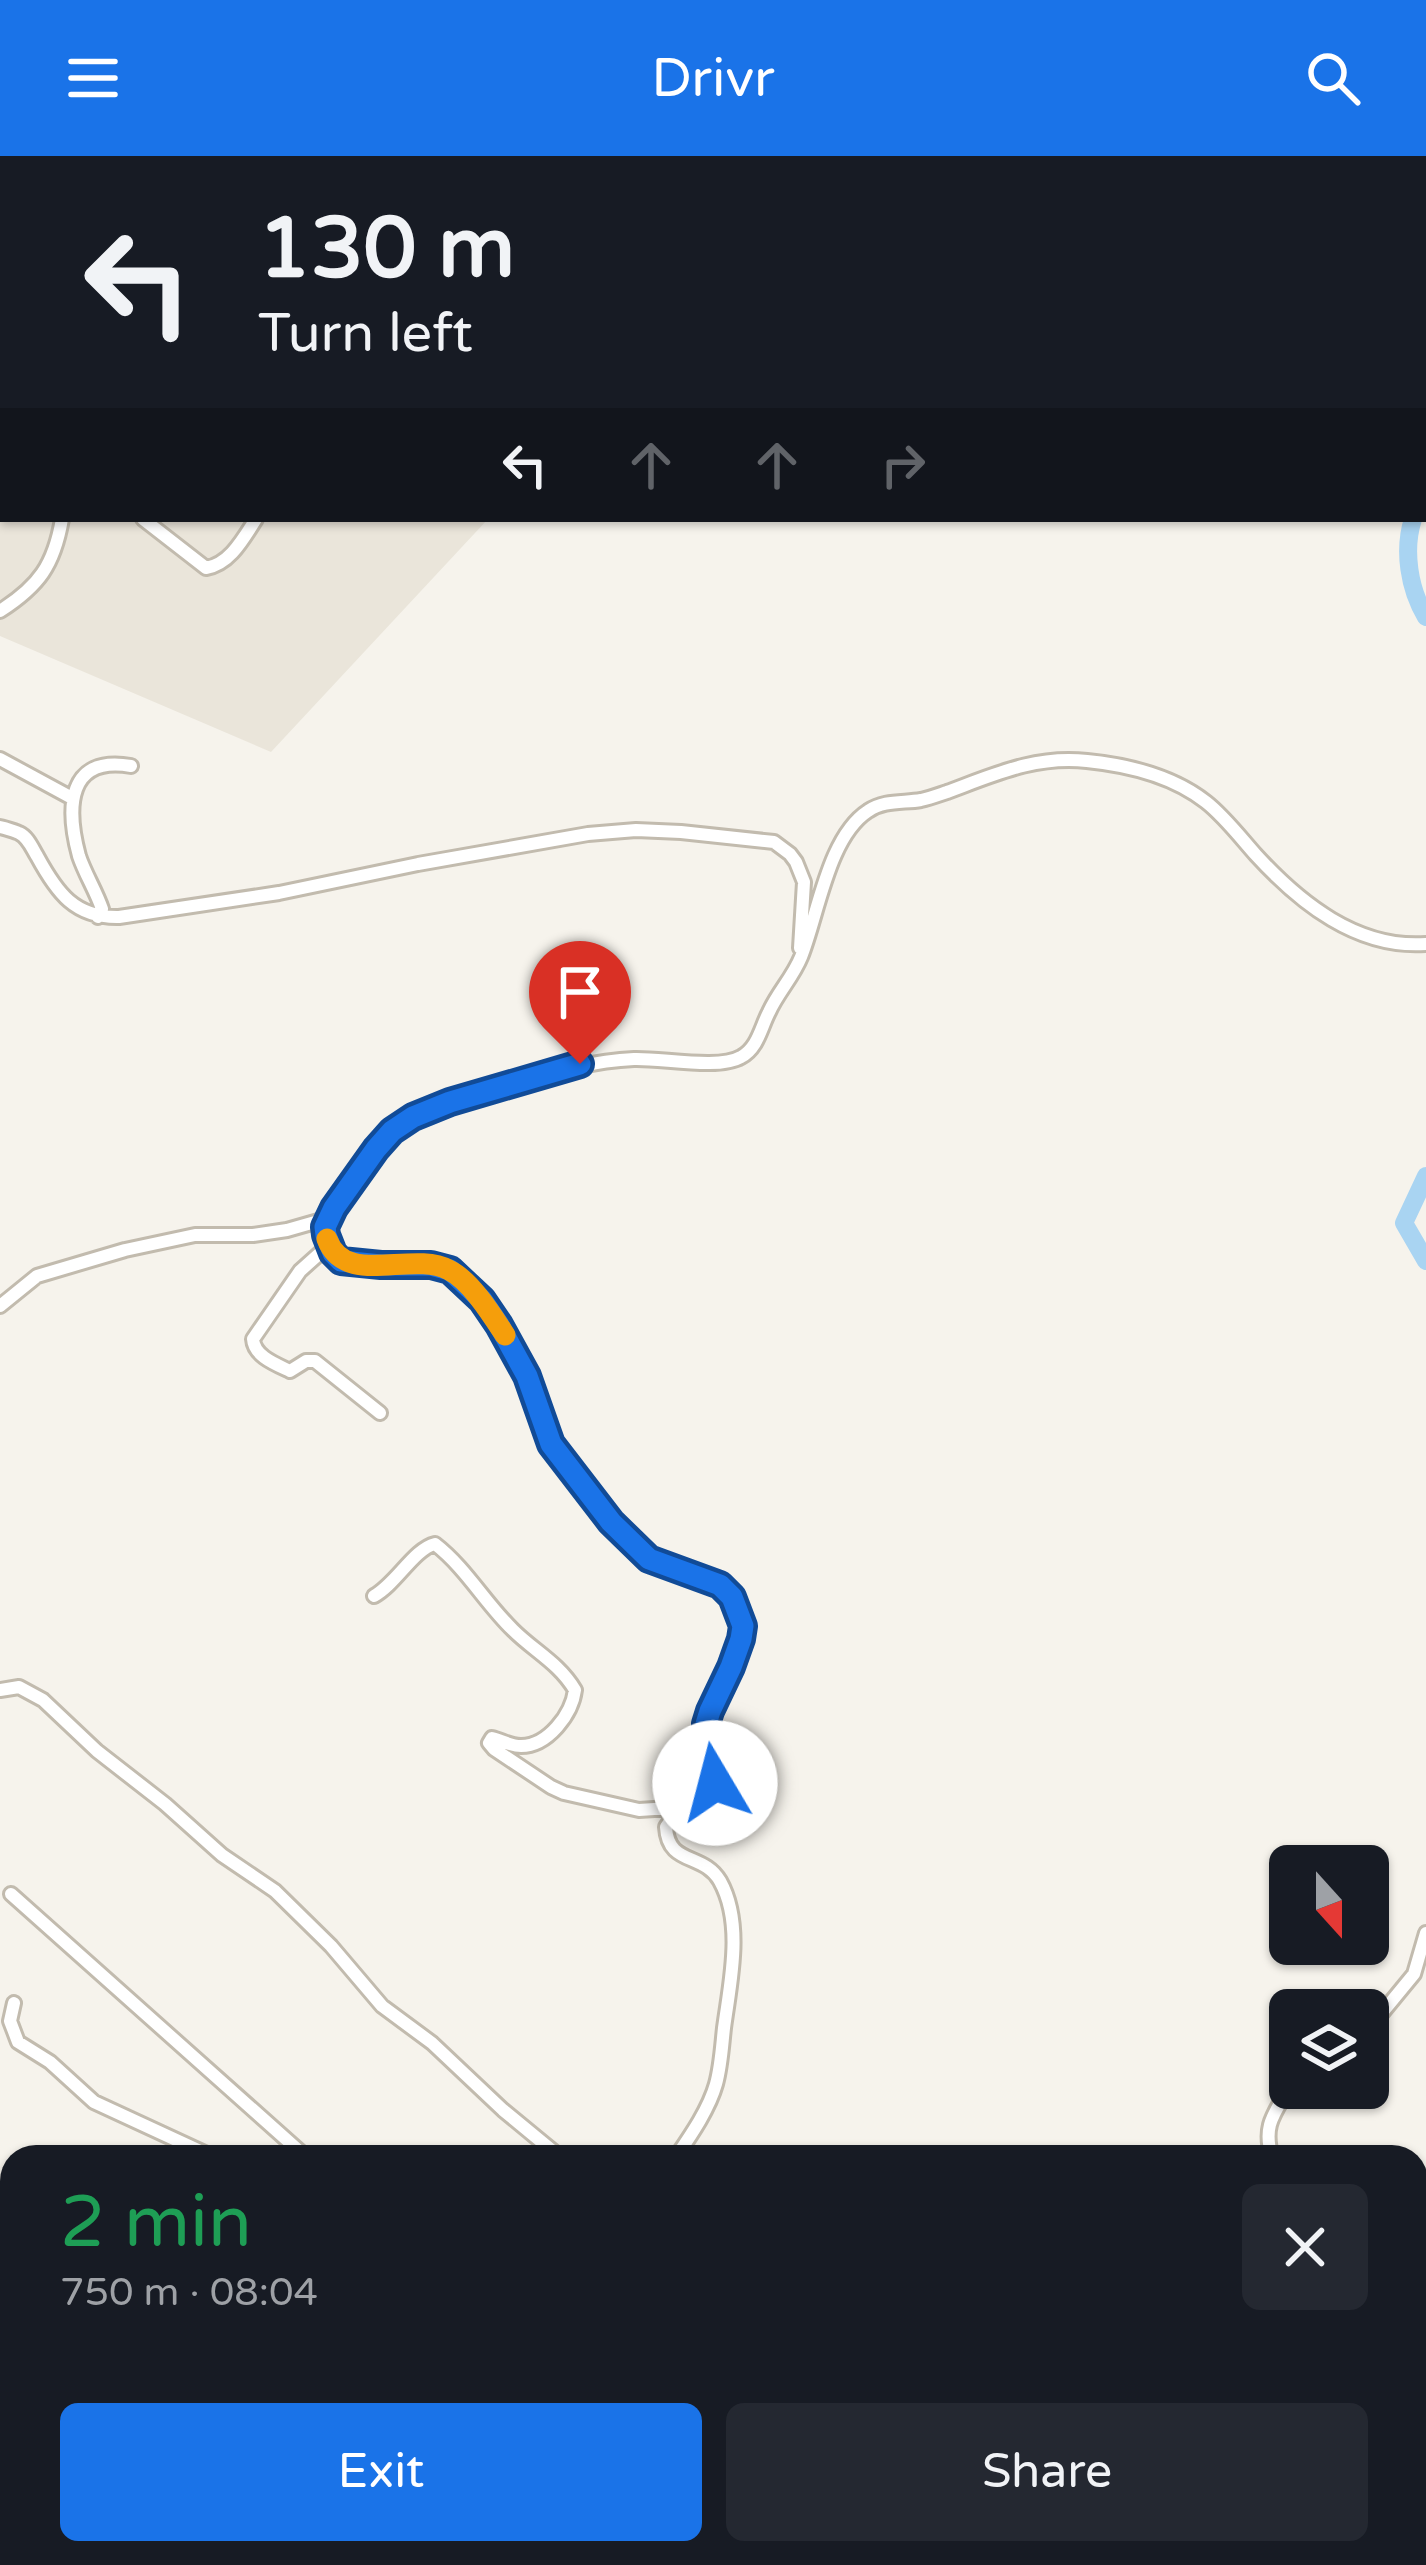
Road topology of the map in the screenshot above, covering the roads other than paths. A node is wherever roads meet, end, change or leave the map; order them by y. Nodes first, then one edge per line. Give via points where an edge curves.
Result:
1 (61, 522) edge
2 (147, 522) edge
3 (254, 522) edge
4 (0, 611) edge
5 (0, 759) edge
6 (130, 766) dead end
7 (72, 798) junction
8 (0, 827) edge
9 (98, 917) junction
10 (1426, 944) edge
11 (801, 956) junction
12 (329, 1218) junction
13 (329, 1245) junction
14 (0, 1306) edge
15 (380, 1413) dead end
16 (374, 1596) dead end
17 (0, 1690) edge
18 (687, 1807) junction
19 (11, 1894) dead end
20 (1426, 1933) edge
21 (14, 2003) dead end
22 (1389, 2004) edge
23 (1277, 2109) edge
24 (185, 2145) edge
25 (293, 2145) edge
26 (545, 2145) edge
27 (684, 2145) edge
28 (1269, 2145) edge

1 - 4 street via 36,584
2 - 3 street via 212,568
5 - 7 street
6 - 7 street via 90,769
7 - 9 street
8 - 9 street via 25,836 65,897
9 - 11 street via 279,893 588,835 681,832 774,842 790,854 804,883
10 - 11 street via 1362,936 1329,918 1185,788 1135,770 1054,759 864,813 834,859
11 - 12 street via 748,1054 726,1063 580,1064 450,1102 392,1131
12 - 13 street
12 - 14 street via 125,1250 37,1276
13 - 15 street via 300,1271 253,1344 290,1371 315,1360
13 - 18 street via 355,1264 450,1270 499,1325 551,1444 611,1522 649,1559 732,1597 741,1639 706,1724 715,1783
16 - 18 street via 435,1544 575,1690 546,1737 522,1746 492,1738 494,1749 564,1793 639,1810
17 - 26 street via 19,1688 43,1700 275,1892 382,2006
18 - 27 street via 666,1827 667,1841 719,1879 732,1957 716,2086
19 - 25 street
20 - 22 street via 1414,1974
21 - 24 street via 18,2042 83,2093
23 - 28 street

